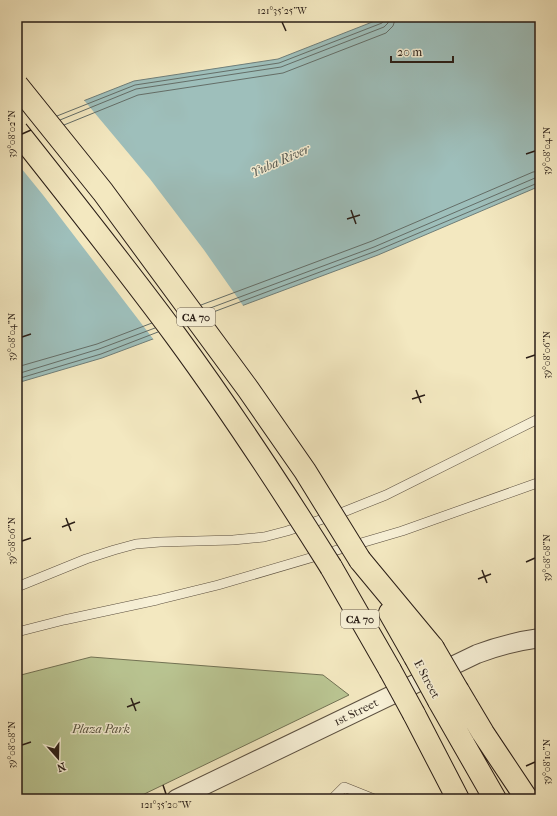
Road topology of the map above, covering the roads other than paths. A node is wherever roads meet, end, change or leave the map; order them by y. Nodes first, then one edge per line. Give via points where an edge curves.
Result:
1 (17, 85) edge
2 (17, 131) edge
3 (540, 418) edge
4 (540, 482) edge
5 (17, 587) edge
6 (17, 632) edge
7 (540, 638) edge
8 (424, 653) junction
9 (176, 799) edge
10 (332, 799) edge
11 (374, 799) edge
12 (458, 799) edge
13 (495, 799) edge
14 (526, 799) edge

1 - 8 highway, E Street / CA 70, bridge via 102,192 248,389
2 - 12 highway, CA 70, bridge via 176,336 285,494 331,567 390,670
3 - 5 lane via 392,493 287,531 264,537 233,540 136,544 93,557
4 - 6 lane via 402,531 218,585
7 - 9 street, 1st Street via 502,645 477,654
8 - 13 highway, E Street / CA 70, bridge via 439,701
8 - 14 highway, bridge via 458,691
10 - 11 lane via 344,787

